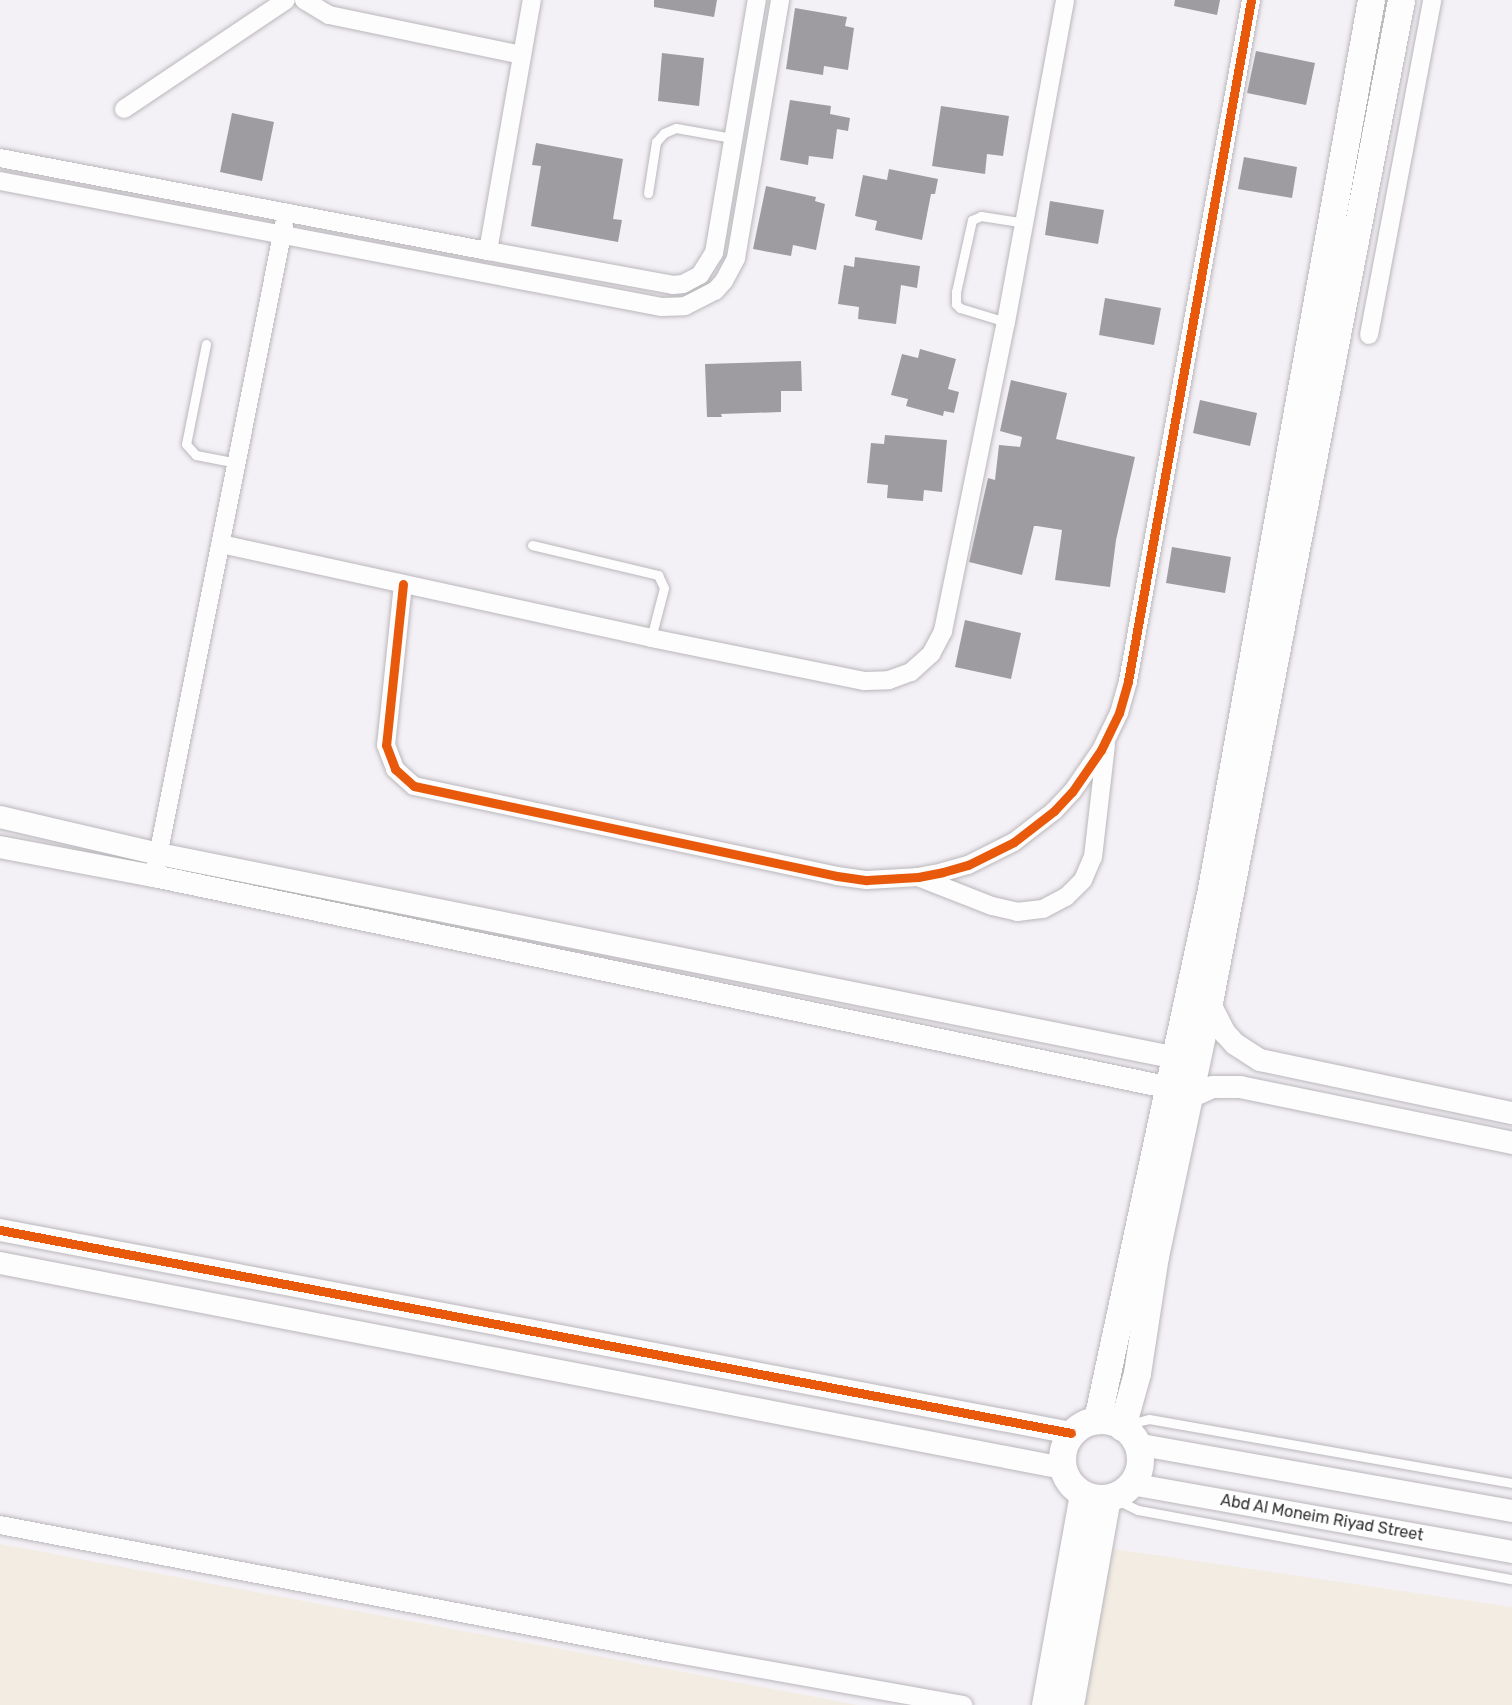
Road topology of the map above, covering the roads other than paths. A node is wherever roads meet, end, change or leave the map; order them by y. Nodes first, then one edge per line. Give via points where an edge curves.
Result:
1 (286, 0) edge
2 (304, 0) edge
3 (532, 0) edge
4 (757, 0) edge
5 (780, 0) edge
6 (1065, 0) edge
7 (1251, 0) edge
8 (1371, 0) edge
9 (1401, 0) edge
10 (1432, 0) edge
11 (522, 55) junction
12 (124, 109) dead end
13 (732, 138) junction
14 (0, 158) edge
15 (34, 164) junction
16 (0, 181) edge
17 (29, 186) junction
18 (648, 193) dead end
19 (287, 213) junction
20 (1025, 223) junction
21 (282, 235) junction
22 (488, 251) junction
23 (1006, 322) junction
24 (1369, 335) dead end
25 (206, 344) dead end
26 (237, 463) junction
27 (221, 544) junction
28 (532, 545) dead end
29 (403, 584) junction
30 (651, 638) junction
31 (1107, 739) junction
32 (0, 817) edge
33 (0, 847) edge
34 (159, 854) junction
35 (154, 876) junction
36 (918, 877) junction
37 (1221, 891) junction
38 (1209, 1002) junction
39 (1177, 1058) junction
40 (1260, 1060) junction
41 (1254, 1090) junction
42 (1179, 1093) junction
43 (1512, 1113) edge
44 (1512, 1143) edge
45 (0, 1230) edge
46 (0, 1263) edge
47 (185, 1266) junction
48 (180, 1298) junction
49 (928, 1405) junction
50 (1121, 1430) junction
51 (1071, 1433) junction
52 (921, 1439) junction
53 (1063, 1468) junction
54 (1512, 1483) edge
55 (1108, 1493) junction
56 (1512, 1511) edge
57 (0, 1525) edge
58 (1512, 1552) edge
59 (1512, 1579) edge
60 (963, 1705) edge
61 (1046, 1705) edge
62 (1070, 1705) edge

1 - 12 street
2 - 11 street via 329,15
3 - 11 street
4 - 13 street
5 - 21 street via 736,258 720,286 696,303 662,307
6 - 20 street
7 - 31 street via 1128,681
8 - 37 main road
9 - 37 main road
10 - 24 street
11 - 22 street
13 - 18 lane via 676,128 664,133 656,142
13 - 22 street via 714,253 706,269 692,281 673,285
14 - 15 street
15 - 17 street
15 - 19 street
16 - 17 street
17 - 21 street
19 - 21 street
19 - 22 street
20 - 23 street
20 - 23 lane via 981,216 972,220 956,292 960,308
21 - 26 street
23 - 30 street via 943,631 922,664 894,679 865,681
25 - 26 lane via 186,444 196,455
26 - 27 street
27 - 29 street
27 - 34 street
28 - 30 lane via 658,575 664,588
29 - 30 street
29 - 36 street via 386,745 395,769 414,786 837,876 867,880
31 - 36 street via 1072,792 1035,827 983,858
31 - 36 street via 1093,857 1083,879 1066,897 1043,909 1017,912
32 - 34 street
33 - 35 street
34 - 35 street
34 - 39 street
35 - 42 street
37 - 38 main road
37 - 39 main road
38 - 40 street via 1225,1033
38 - 42 main road
39 - 42 main road
40 - 41 street
40 - 43 street
41 - 42 street via 1226,1086
41 - 44 street
42 - 50 main road via 1144,1253 1137,1373
45 - 47 street
46 - 48 street
47 - 48 street
47 - 49 street
48 - 52 street
49 - 51 street
49 - 52 street
50 - 51 main road via 1079,1426
50 - 54 lane via 1149,1419
50 - 55 main road via 1139,1464
50 - 56 street
51 - 53 main road via 1063,1449
52 - 53 street
53 - 55 main road via 1070,1483
55 - 58 street, Abd Al Moneim Riyad Street
55 - 59 lane via 1138,1510
55 - 61 main road
55 - 62 main road
57 - 60 street

